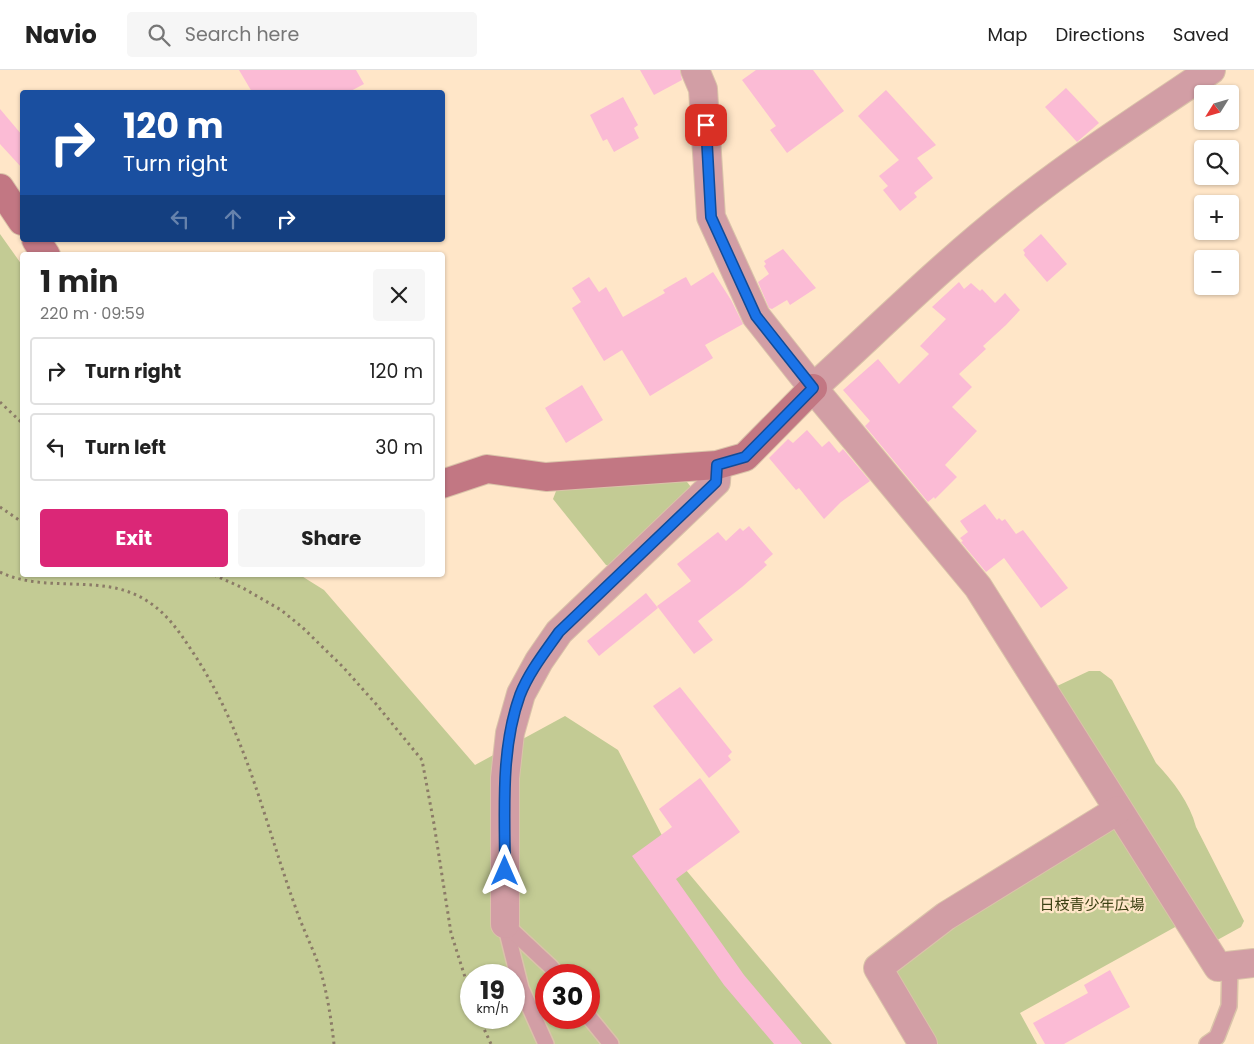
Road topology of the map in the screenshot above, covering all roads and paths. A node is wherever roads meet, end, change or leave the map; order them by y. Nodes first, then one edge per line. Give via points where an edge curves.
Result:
1 (695, 70) edge
2 (1211, 70) edge
3 (0, 188) edge
4 (20, 218) edge
5 (813, 388) junction
6 (0, 402) edge
7 (20, 421) edge
8 (717, 465) junction
9 (445, 483) edge
10 (0, 507) edge
11 (20, 521) edge
12 (0, 572) edge
13 (218, 577) edge
14 (1118, 810) junction
15 (505, 924) junction
16 (461, 964) edge
17 (547, 964) edge
18 (1242, 964) edge
19 (484, 1029) edge
20 (599, 1029) edge
21 (334, 1044) edge
22 (491, 1044) edge
23 (546, 1044) edge
24 (611, 1044) edge
25 (923, 1044) edge
26 (1207, 1044) edge

1 - 5 street via 703,88 711,217 756,316
2 - 5 street via 1072,164 1013,209 960,253
3 - 4 street
5 - 8 street via 745,457
5 - 14 street via 978,588
6 - 7 path
8 - 9 street via 546,477 487,469
8 - 15 street via 716,482 559,632 521,694 510,732 505,778
10 - 11 path
12 - 21 path via 23,580 100,585 141,598 160,610 205,670 250,766 295,906 319,966
13 - 16 path via 281,610 302,627 343,667 422,760 451,933
14 - 18 street via 1218,967
14 - 25 street via 946,916 878,968
15 - 17 lane
15 - 23 lane via 520,988
18 - 26 lane via 1217,1036
19 - 22 path
20 - 24 lane

